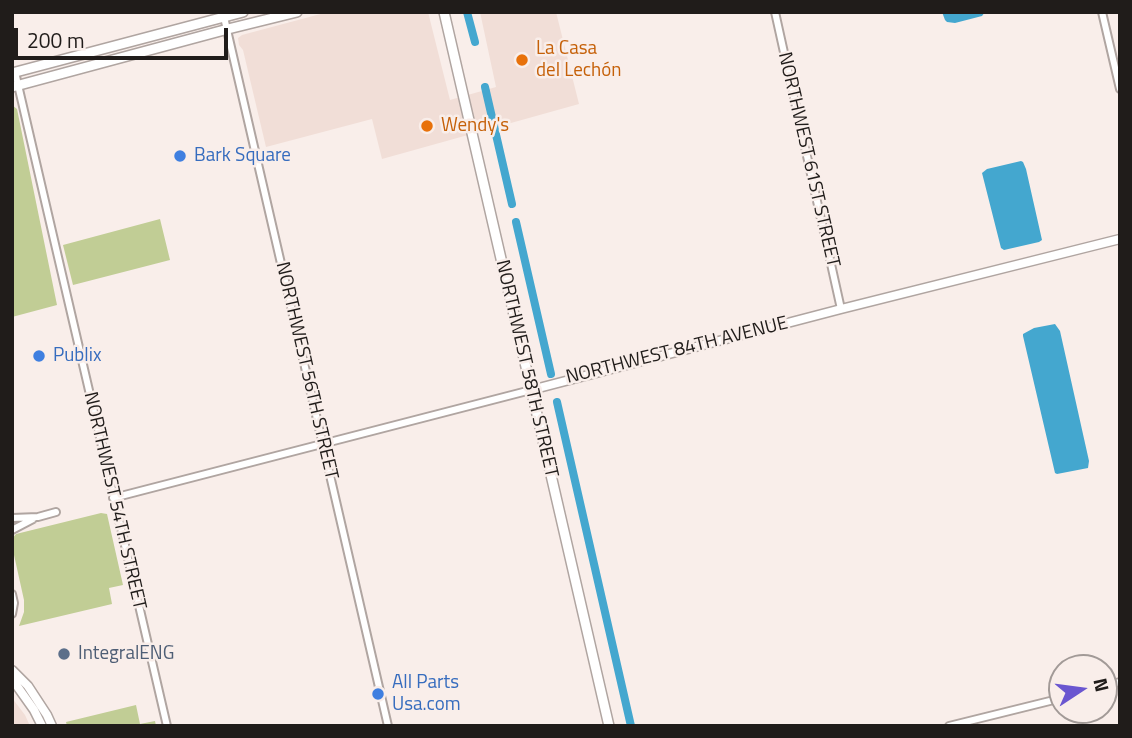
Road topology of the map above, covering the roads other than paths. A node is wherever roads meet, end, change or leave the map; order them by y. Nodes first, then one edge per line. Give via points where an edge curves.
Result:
1 (243, 12) edge
2 (297, 12) edge
3 (444, 12) edge
4 (775, 12) edge
5 (1102, 12) edge
6 (224, 17) junction
7 (228, 29) junction
8 (14, 73) edge
9 (15, 86) edge
10 (1120, 89) edge
11 (1120, 239) edge
12 (841, 309) junction
13 (531, 390) junction
14 (322, 444) junction
15 (113, 498) junction
16 (56, 512) dead end
17 (38, 517) junction
18 (12, 518) edge
19 (12, 530) edge
20 (12, 594) edge
21 (12, 614) edge
22 (12, 670) edge
23 (12, 679) edge
24 (1048, 701) edge
25 (34, 710) junction
26 (47, 715) junction
27 (42, 726) edge
28 (52, 726) edge
29 (167, 726) edge
30 (388, 726) edge
31 (609, 726) edge
32 (949, 726) edge

1 - 6 main road
2 - 7 main road
3 - 13 main road, NORTHWEST 58TH STREET
4 - 12 street, NORTHWEST 61ST STREET
5 - 10 street
6 - 7 street, NORTHWEST 56TH STREET
6 - 8 main road
7 - 9 main road
7 - 14 street, NORTHWEST 56TH STREET
8 - 9 street, NORTHWEST 54TH STREET
9 - 15 street, NORTHWEST 54TH STREET
11 - 12 street, NORTHWEST 84TH AVENUE
12 - 13 street, NORTHWEST 84TH AVENUE
13 - 14 street, NORTHWEST 84TH AVENUE
13 - 31 main road, NORTHWEST 58TH STREET
14 - 15 street, NORTHWEST 84TH AVENUE
14 - 30 street, NORTHWEST 56TH STREET
15 - 29 street, NORTHWEST 54TH STREET
16 - 17 street
17 - 18 street
17 - 19 street
20 - 21 street
22 - 26 street
23 - 25 street
24 - 32 street
25 - 26 street
25 - 27 street
26 - 28 street

